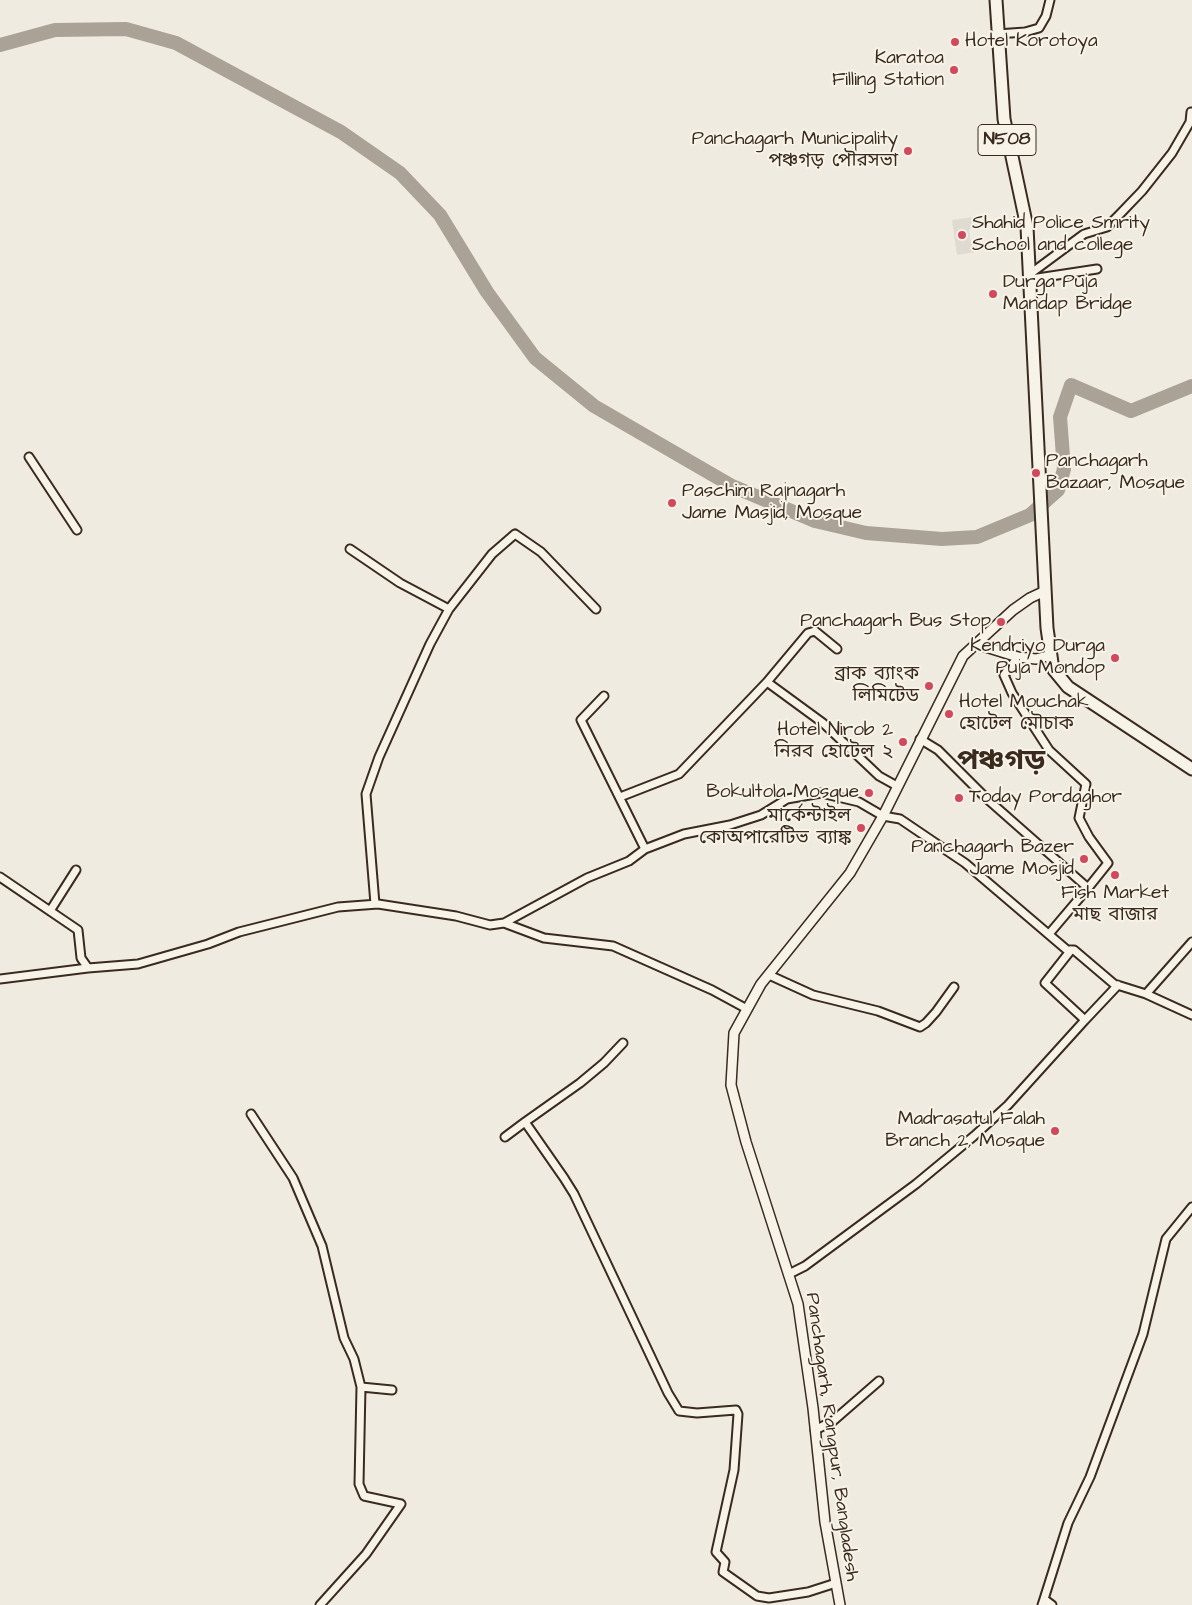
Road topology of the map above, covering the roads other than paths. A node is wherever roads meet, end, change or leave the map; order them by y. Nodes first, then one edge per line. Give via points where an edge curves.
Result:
1 (996, 0) edge
2 (1050, 0) edge
3 (997, 34) junction
4 (1191, 112) edge
5 (1097, 269) dead end
6 (1030, 276) junction
7 (29, 457) dead end
8 (77, 530) dead end
9 (350, 550) dead end
10 (1046, 591) junction
11 (449, 609) junction
12 (596, 609) dead end
13 (976, 644) junction
14 (836, 650) dead end
15 (1051, 655) junction
16 (1018, 657) junction
17 (767, 682) junction
18 (604, 696) dead end
19 (920, 739) junction
20 (1192, 769) edge
21 (897, 786) junction
22 (620, 797) junction
23 (883, 816) junction
24 (645, 849) junction
25 (76, 870) dead end
26 (0, 877) edge
27 (1088, 888) junction
28 (375, 904) junction
29 (50, 911) junction
30 (504, 923) junction
31 (1049, 934) junction
32 (1192, 942) edge
33 (1071, 950) junction
34 (88, 968) junction
35 (769, 975) junction
36 (0, 979) edge
37 (1118, 985) junction
38 (954, 987) dead end
39 (1146, 994) junction
40 (746, 1009) junction
41 (1192, 1014) edge
42 (1085, 1020) junction
43 (623, 1043) dead end
44 (251, 1114) dead end
45 (525, 1122) junction
46 (505, 1137) dead end
47 (1192, 1207) edge
48 (789, 1274) junction
49 (879, 1381) dead end
50 (361, 1387) junction
51 (392, 1390) dead end
52 (815, 1430) junction
53 (836, 1583) junction
54 (1043, 1602) edge
55 (320, 1605) edge
56 (840, 1605) edge
57 (1052, 1605) edge

1 - 3 highway, N508
2 - 3 street via 1046,16 1038,28
3 - 6 highway, N508 via 1004,119 1023,202
4 - 6 street via 1190,122 1172,154 1119,215 1106,227 1084,234
5 - 6 street
6 - 10 highway, N508
7 - 8 street
9 - 11 street via 380,571
10 - 13 street, Panchagarh, Rangpur, Bangladesh via 1013,610
10 - 15 highway, N508
11 - 12 street via 492,554 515,534 542,552
11 - 28 street via 379,757 366,794
13 - 16 street
13 - 19 street, Panchagarh, Rangpur, Bangladesh via 963,656
14 - 17 street via 815,631 808,632
15 - 16 street
15 - 20 highway via 1054,670 1068,687
16 - 27 street via 1004,675 1012,693 1049,750 1086,784 1079,818 1108,863
17 - 21 street via 823,723 879,776
17 - 22 street via 679,774
18 - 22 street via 581,720
19 - 21 street, Panchagarh, Rangpur, Bangladesh
19 - 27 street via 938,750
21 - 23 street, Panchagarh, Rangpur, Bangladesh
22 - 24 street
23 - 24 street via 858,802 821,793 806,794 788,799 761,815 684,834
23 - 31 street via 900,818 965,863
23 - 35 street, Panchagarh, Rangpur, Bangladesh via 850,873
24 - 30 street via 629,861 587,878
25 - 29 street
26 - 29 street
27 - 31 street
28 - 30 street via 456,916 490,925
28 - 34 street via 338,907 286,920 138,964
29 - 34 street via 78,930 81,958
30 - 40 street via 544,938 612,946 704,986
31 - 33 street
32 - 39 street
33 - 37 street
33 - 42 street via 1045,983
34 - 36 street
35 - 38 street via 813,995 878,1011 920,1027 931,1018
35 - 40 street, Panchagarh, Rangpur, Bangladesh
37 - 39 street
37 - 42 street, Panchagarh, Rangpur, Bangladesh
39 - 41 street
40 - 48 street, Panchagarh, Rangpur, Bangladesh via 734,1033 731,1085
42 - 48 street, Panchagarh, Rangpur, Bangladesh via 1008,1105 974,1136 916,1184 805,1266
43 - 45 street via 604,1064
44 - 50 street via 293,1178 322,1246 344,1338 354,1359
45 - 46 street
45 - 53 street via 574,1194 679,1410 697,1413 736,1410 738,1414 734,1470 716,1552 725,1562 723,1572 757,1596 769,1598 808,1592
47 - 54 street via 1166,1239 1144,1334 1090,1477 1068,1523
48 - 52 street, Panchagarh, Rangpur, Bangladesh via 798,1304
49 - 52 street via 832,1421
50 - 51 street
50 - 55 street via 359,1484 364,1496 401,1504 361,1559
52 - 53 street, Panchagarh, Rangpur, Bangladesh via 825,1522
53 - 56 street, Panchagarh, Rangpur, Bangladesh
54 - 57 street

